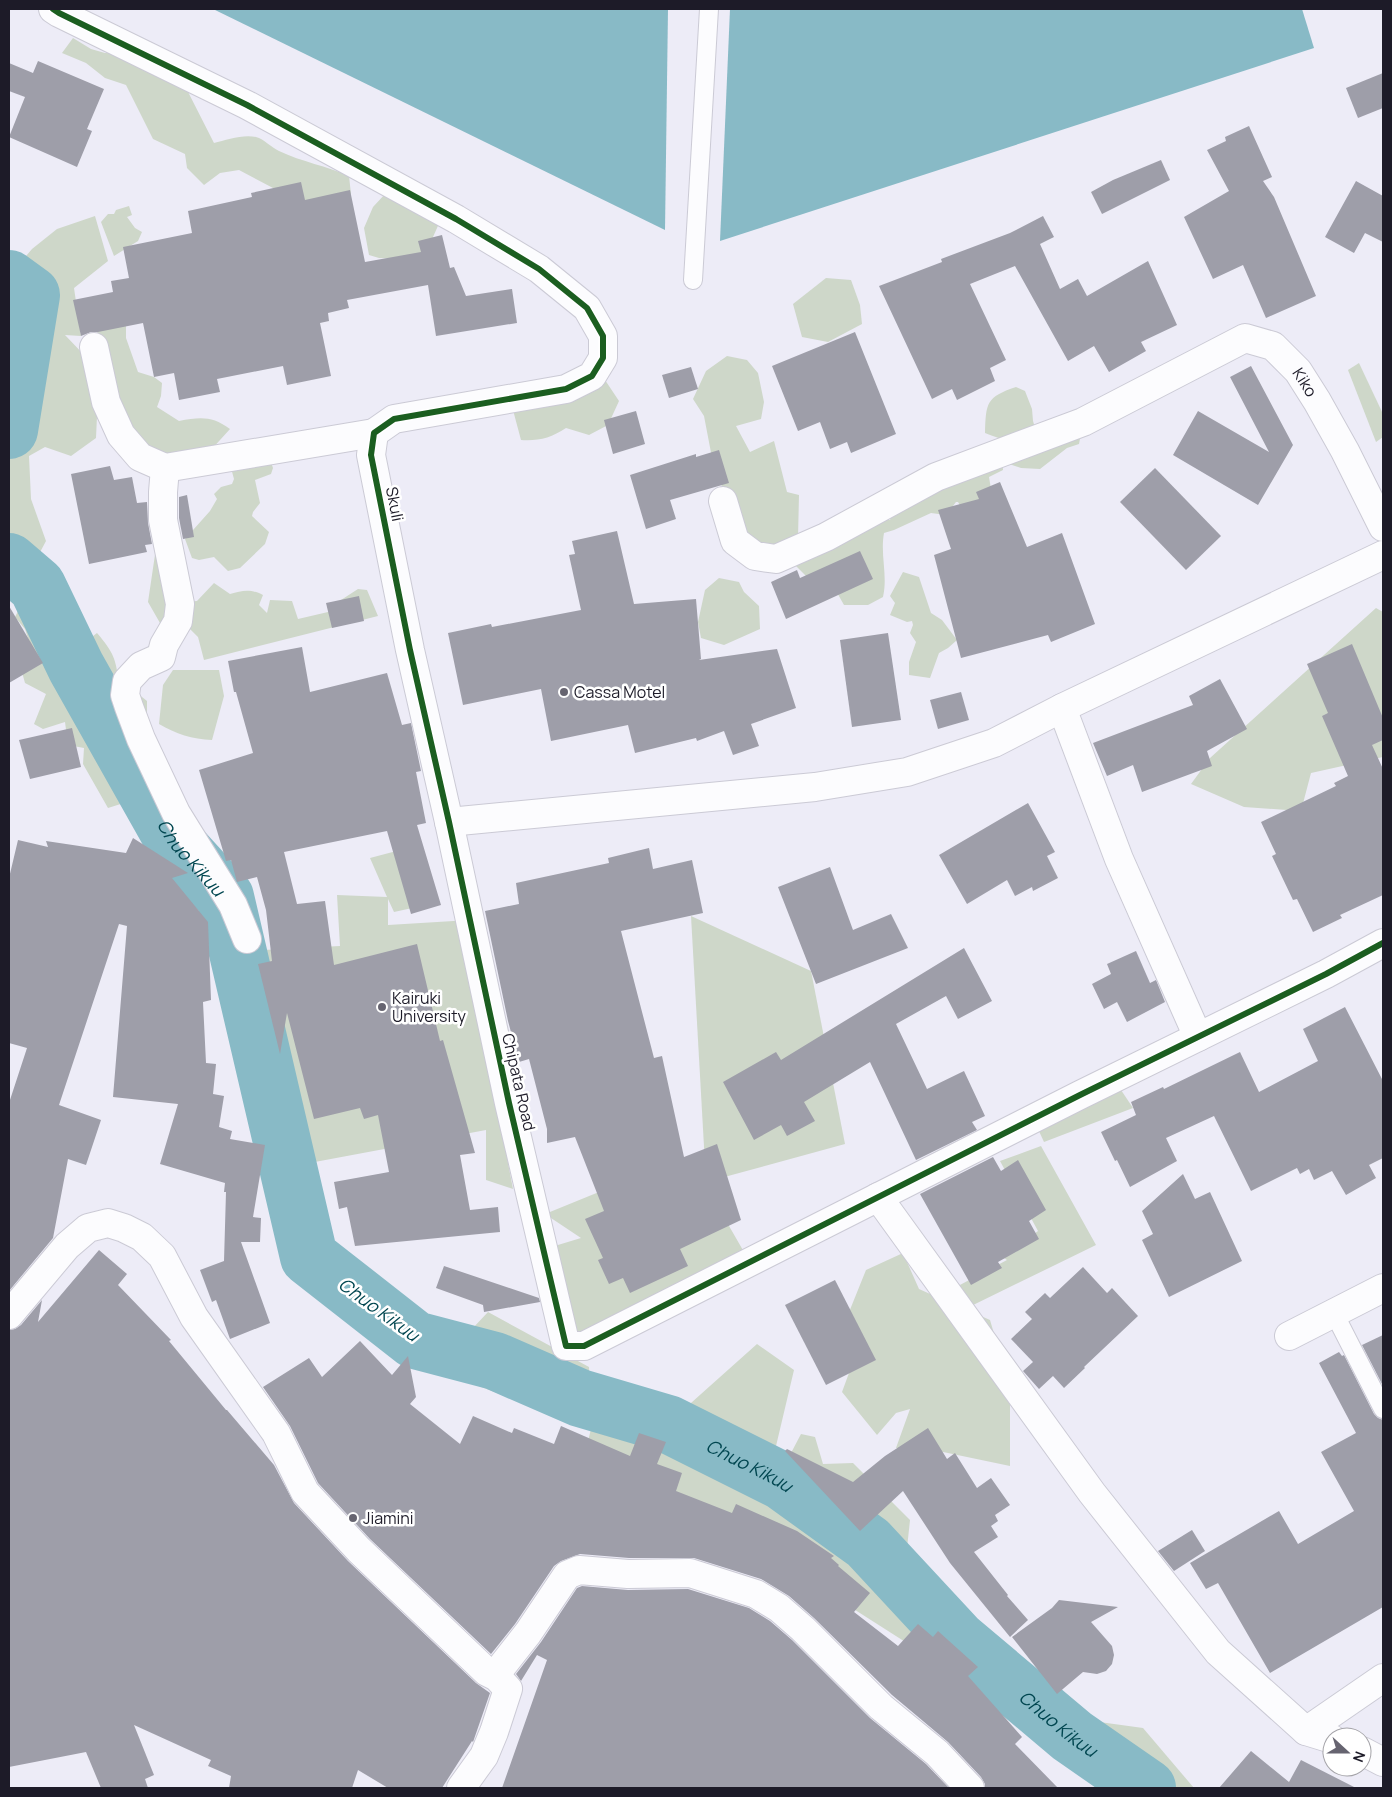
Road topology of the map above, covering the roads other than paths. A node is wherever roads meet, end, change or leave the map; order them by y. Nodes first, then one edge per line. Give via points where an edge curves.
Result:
1 (53, 9) edge
2 (709, 9) edge
3 (693, 280) dead end
4 (94, 348) dead end
5 (374, 433) junction
6 (165, 468) junction
7 (723, 501) dead end
8 (1383, 527) edge
9 (1383, 555) edge
10 (1062, 708) junction
11 (449, 822) junction
12 (247, 939) dead end
13 (1383, 943) edge
14 (1198, 1037) junction
15 (878, 1197) junction
16 (1383, 1288) edge
17 (1334, 1313) junction
18 (9, 1316) edge
19 (1289, 1336) dead end
20 (1383, 1408) edge
21 (497, 1677) junction
22 (1383, 1678) edge
23 (1306, 1730) junction
24 (1322, 1735) edge
25 (1372, 1756) edge
26 (1383, 1762) edge
27 (461, 1788) edge
28 (970, 1788) edge

1 - 5 street via 247,105 456,219 539,270 587,308 603,336 603,358 592,376 566,389 394,419
2 - 3 lane
4 - 6 street via 106,402 121,435 140,457
5 - 6 street
5 - 11 street, Skuli via 372,455 386,530
6 - 12 street via 163,520 180,604 178,621 161,657 141,666 128,681 125,695 141,739 176,813 233,905
7 - 8 street, Kiko via 735,541 755,556 776,560 826,537 936,477 1084,422 1245,338 1273,346 1298,371 1318,402
9 - 10 street
10 - 11 street via 994,743 908,772 815,787
10 - 14 street via 1119,859
11 - 15 street, Chipata Road via 566,1346 584,1346
13 - 14 street
14 - 15 street
15 - 23 street via 1092,1493 1218,1652
16 - 17 street
17 - 19 street
17 - 20 lane
18 - 21 street via 67,1246 88,1228 108,1223 142,1237 162,1256 194,1317 276,1432 305,1492 359,1550 487,1672
21 - 27 street via 508,1689 484,1756
21 - 28 street via 567,1575 579,1570 628,1574 690,1573 756,1594 779,1608 880,1707 937,1753
22 - 23 street
23 - 24 street
25 - 26 street

